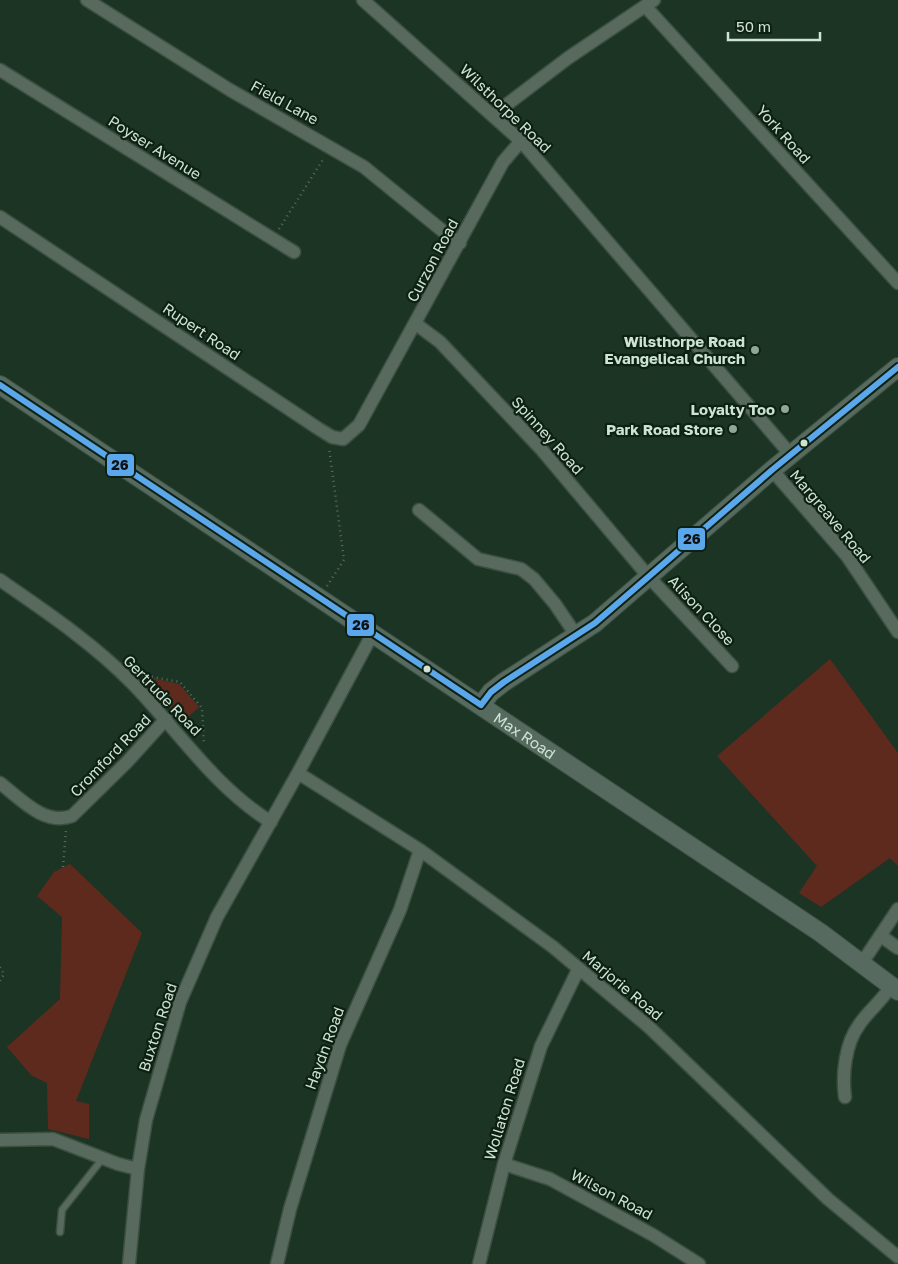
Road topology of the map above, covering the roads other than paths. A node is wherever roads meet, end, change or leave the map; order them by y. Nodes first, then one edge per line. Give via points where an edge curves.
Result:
1 (87, 0) edge
2 (363, 0) edge
3 (650, 3) edge
4 (0, 70) edge
5 (493, 116) junction
6 (521, 141) junction
7 (0, 217) edge
8 (460, 243) junction
9 (294, 252) dead end
10 (898, 284) edge
11 (416, 324) junction
12 (898, 367) edge
13 (0, 385) edge
14 (375, 397) joint
15 (791, 455) junction
16 (772, 470) junction
17 (419, 510) dead end
18 (648, 576) junction
19 (0, 580) edge
20 (898, 632) edge
21 (372, 633) junction
22 (576, 635) junction
23 (732, 666) dead end
24 (481, 705) junction
25 (166, 719) junction
26 (298, 773) junction
27 (0, 783) edge
28 (271, 822) junction
29 (420, 850) junction
30 (898, 909) edge
31 (881, 936) junction
32 (898, 948) edge
33 (862, 963) junction
34 (578, 970) junction
35 (895, 989) edge
36 (845, 1097) dead end
37 (0, 1140) edge
38 (103, 1158) junction
39 (504, 1164) junction
40 (138, 1169) junction
41 (60, 1232) dead end
42 (898, 1257) edge
43 (129, 1264) edge
44 (277, 1264) edge
45 (479, 1264) edge
46 (699, 1264) edge

1 - 8 street, Field Lane via 230,90 364,167
2 - 5 street, Wilsthorpe Road
3 - 5 street via 568,58
3 - 10 street, York Road
4 - 9 street, Poyser Avenue
5 - 6 street, Wilsthorpe Road
6 - 8 street, Curzon Road via 503,162
6 - 15 street, Wilsthorpe Road
7 - 14 street, Rupert Road via 332,437 343,439 359,425
8 - 11 street, Curzon Road
11 - 14 street, Curzon Road
11 - 18 street, Spinney Road via 440,342 541,449
12 - 15 street
13 - 21 street, Max Road
15 - 16 street
16 - 18 street
16 - 20 street, Margreave Road via 847,556
17 - 22 street via 478,559 521,569 555,604
18 - 22 street via 601,618
18 - 23 street, Alison Close
19 - 25 street, Gertrude Road via 85,642
21 - 24 street, Max Road
21 - 26 street, Buxton Road
22 - 24 street via 504,682
24 - 33 street, Max Road
25 - 27 street, Cromford Road via 78,812 67,818 53,820 45,817
25 - 28 street, Gertrude Road via 250,810
26 - 28 street, Buxton Road
26 - 29 street, Marjorie Road
28 - 40 street, Buxton Road via 217,918 180,1002 146,1120
29 - 34 street, Marjorie Road via 553,947
29 - 44 street, Haydn Road via 400,910 340,1044 290,1209
30 - 31 street
31 - 32 street
31 - 33 street
33 - 35 street, Max Road
34 - 39 street, Wollaton Road via 541,1046
34 - 42 street, Marjorie Road via 649,1027 828,1198
35 - 36 street via 848,1036
37 - 38 street via 52,1139
38 - 40 street
38 - 41 lane via 62,1210
39 - 45 street, Wollaton Road
39 - 46 street, Wilson Road via 550,1179
40 - 43 street, Buxton Road

